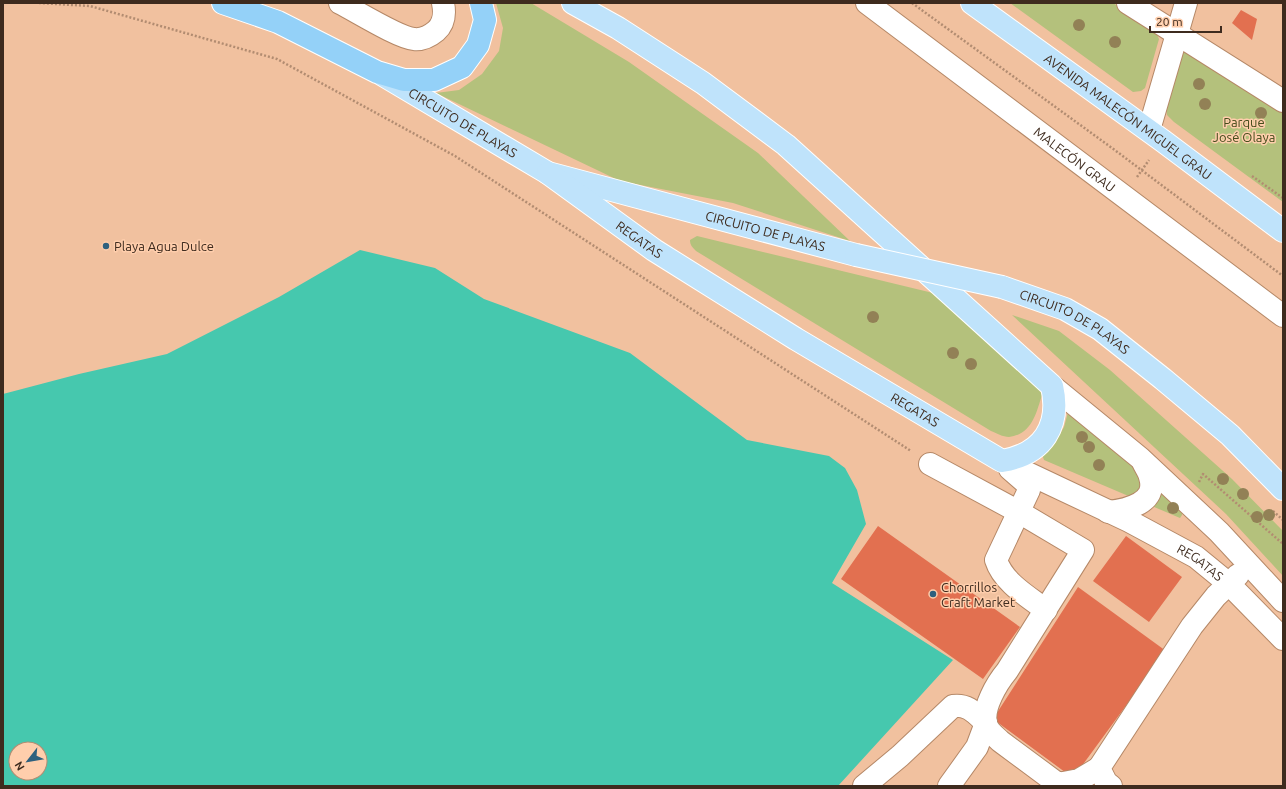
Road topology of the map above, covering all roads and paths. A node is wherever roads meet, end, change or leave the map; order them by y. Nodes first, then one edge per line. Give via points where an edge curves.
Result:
1 (39, 3) edge
2 (223, 3) edge
3 (340, 3) edge
4 (443, 3) edge
5 (481, 3) edge
6 (573, 3) edge
7 (867, 3) edge
8 (912, 3) edge
9 (972, 3) edge
10 (1128, 3) edge
11 (1186, 3) edge
12 (1177, 33) junction
13 (377, 72) junction
14 (1283, 101) edge
15 (1149, 130) junction
16 (548, 173) junction
17 (1251, 176) dead end
18 (1283, 198) edge
19 (1283, 231) edge
20 (1283, 276) edge
21 (1283, 316) edge
22 (1052, 386) junction
23 (1140, 458) junction
24 (1002, 461) junction
25 (930, 464) joint
26 (1283, 489) edge
27 (1189, 505) junction
28 (1019, 512) junction
29 (1108, 512) junction
30 (1283, 544) edge
31 (1249, 564) junction
32 (1229, 584) junction
33 (1283, 601) edge
34 (1046, 610) junction
35 (1283, 639) edge
36 (986, 723) junction
37 (1099, 768) junction
38 (864, 786) edge
39 (949, 786) edge
40 (1111, 786) edge

1 - 25 path via 90,6 277,59 455,156
2 - 13 highway, CIRCUITO DE PLAYAS via 278,22
3 - 4 street via 403,36 414,39 429,37 440,28 445,15
5 - 13 highway via 484,20 478,45 462,66 434,80 404,80
6 - 22 main road via 618,28 703,83 786,145
7 - 21 street, MALECÓN GRAU
8 - 20 path
9 - 15 main road, AVENIDA MALECÓN MIGUEL GRAU
10 - 12 street
11 - 12 street
12 - 14 street
12 - 15 street
13 - 16 main road, CIRCUITO DE PLAYAS
15 - 19 main road, AVENIDA MALECÓN MIGUEL GRAU
16 - 24 main road, REGATAS via 654,250 796,339
16 - 26 main road, CIRCUITO DE PLAYAS, bridge via 856,256 1002,287 1065,309 1100,329 1163,379 1230,435
17 - 18 path
22 - 23 street
22 - 24 main road via 1055,401 1050,430 1030,452 1016,459
23 - 27 street
23 - 29 street via 1150,476 1151,486 1148,494 1136,507
24 - 28 street via 1026,483 1029,490
24 - 29 street, REGATAS
25 - 28 street
27 - 30 path via 1203,474
27 - 31 street
28 - 34 street via 996,560 1005,577
28 - 34 street via 1083,550
29 - 32 street, REGATAS via 1196,557
31 - 32 street
31 - 33 street
32 - 35 street, REGATAS
32 - 37 street via 1192,626
34 - 36 street via 997,683 989,702
36 - 37 street via 1000,741 1058,784 1079,780
36 - 38 street via 971,709 960,705 952,706 900,756
36 - 39 street via 977,746
37 - 40 street

